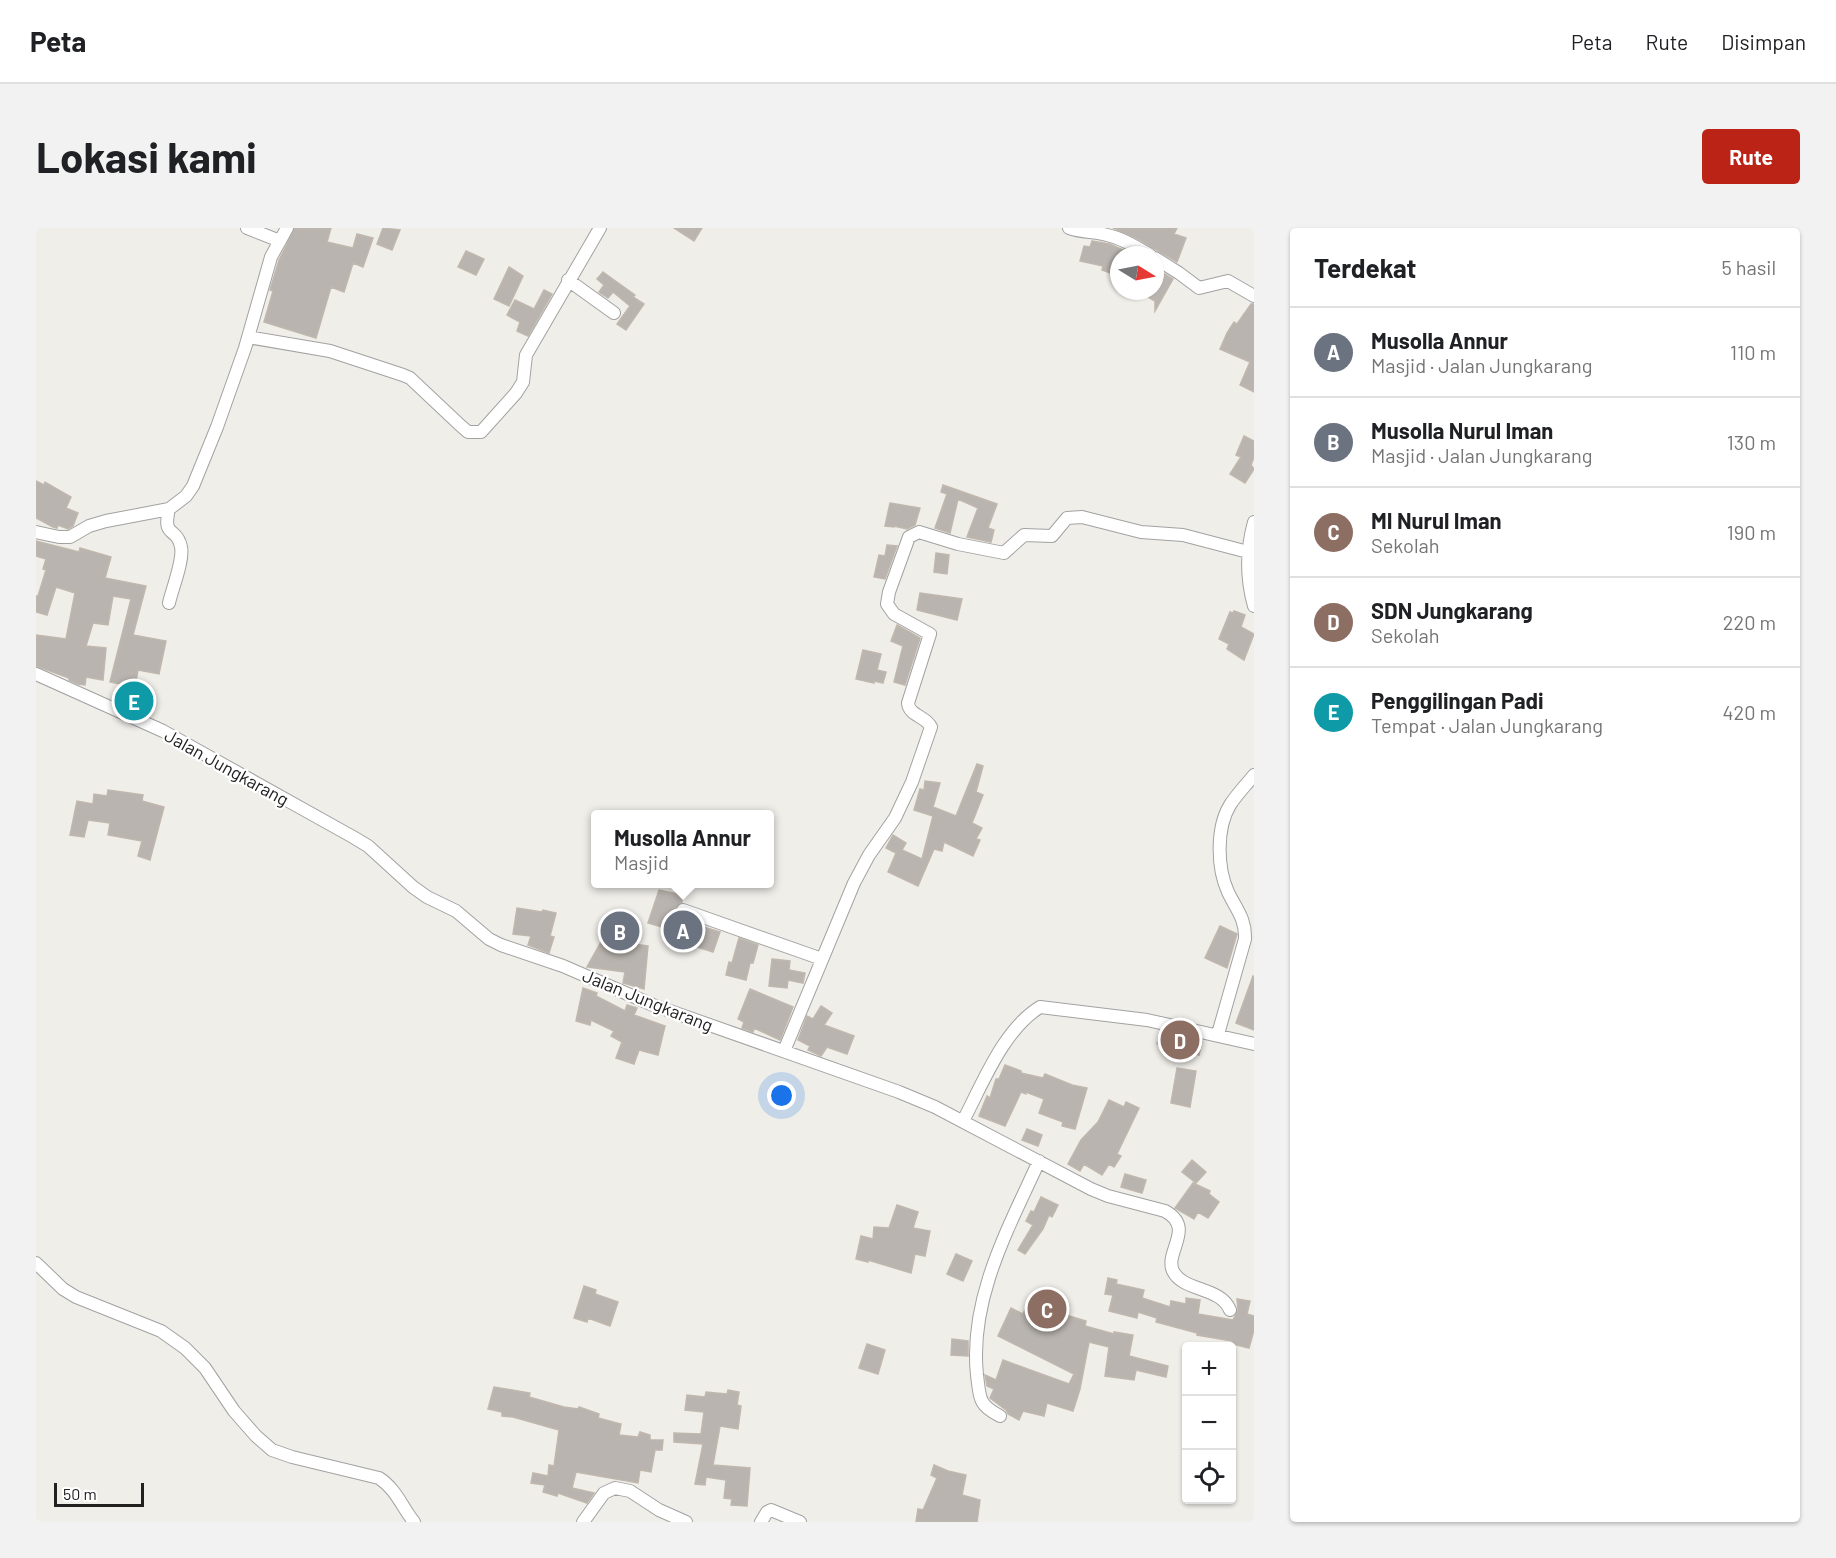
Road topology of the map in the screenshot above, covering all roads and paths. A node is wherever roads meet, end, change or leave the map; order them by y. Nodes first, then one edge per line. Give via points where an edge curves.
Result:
1 (247, 228) edge
2 (287, 228) edge
3 (600, 228) edge
4 (1069, 228) edge
5 (280, 241) junction
6 (1133, 246) edge
7 (1164, 264) edge
8 (568, 280) junction
9 (1254, 296) edge
10 (614, 313) dead end
11 (248, 337) junction
12 (169, 509) junction
13 (1254, 522) edge
14 (36, 532) edge
15 (1248, 552) junction
16 (169, 603) dead end
17 (1254, 606) edge
18 (36, 674) edge
19 (1254, 775) edge
20 (683, 910) dead end
21 (822, 959) junction
22 (1218, 1035) junction
23 (1254, 1044) edge
24 (784, 1051) junction
25 (963, 1121) junction
26 (1039, 1161) junction
27 (36, 1263) edge
28 (1230, 1310) dead end
29 (1000, 1416) dead end
30 (414, 1522) edge
31 (583, 1522) edge
32 (686, 1522) edge
33 (761, 1522) edge
34 (800, 1522) edge

1 - 5 street
2 - 5 street
3 - 8 street
4 - 6 street via 1104,234
5 - 11 street via 271,257
7 - 9 street via 1199,288 1228,280
8 - 10 street
8 - 11 street via 526,355 523,382 481,432 468,432 403,375 330,351
11 - 12 street via 193,486
12 - 14 street via 106,520 70,537
12 - 16 street via 167,528 182,549
13 - 15 street
15 - 17 street via 1246,563
15 - 21 street via 1183,535 1141,532 1082,517 1067,518 1052,536 1024,535 1004,553 919,532 909,537 887,604 894,614 930,634 908,703 911,711 931,727 912,782 854,883
18 - 24 street, Jalan Jungkarang via 164,731 353,837 413,887 456,911 489,939 653,1005
19 - 22 street via 1230,805 1222,834 1222,878 1246,927
20 - 21 street
21 - 24 street
22 - 23 street
22 - 25 street via 1147,1020 1040,1007 1026,1016 1005,1043
24 - 25 street, Jalan Jungkarang via 899,1092
25 - 26 street, Jalan Jungkarang
26 - 28 street, Jalan Jungkarang via 1108,1196 1173,1216 1179,1237 1173,1271 1181,1280 1227,1302
26 - 29 street via 1000,1247 977,1327 980,1397 982,1404
27 - 30 street via 76,1297 161,1331 185,1348 205,1368 234,1411 272,1450 379,1478 387,1483
31 - 32 street via 604,1492 615,1488 630,1491
33 - 34 street via 771,1510

